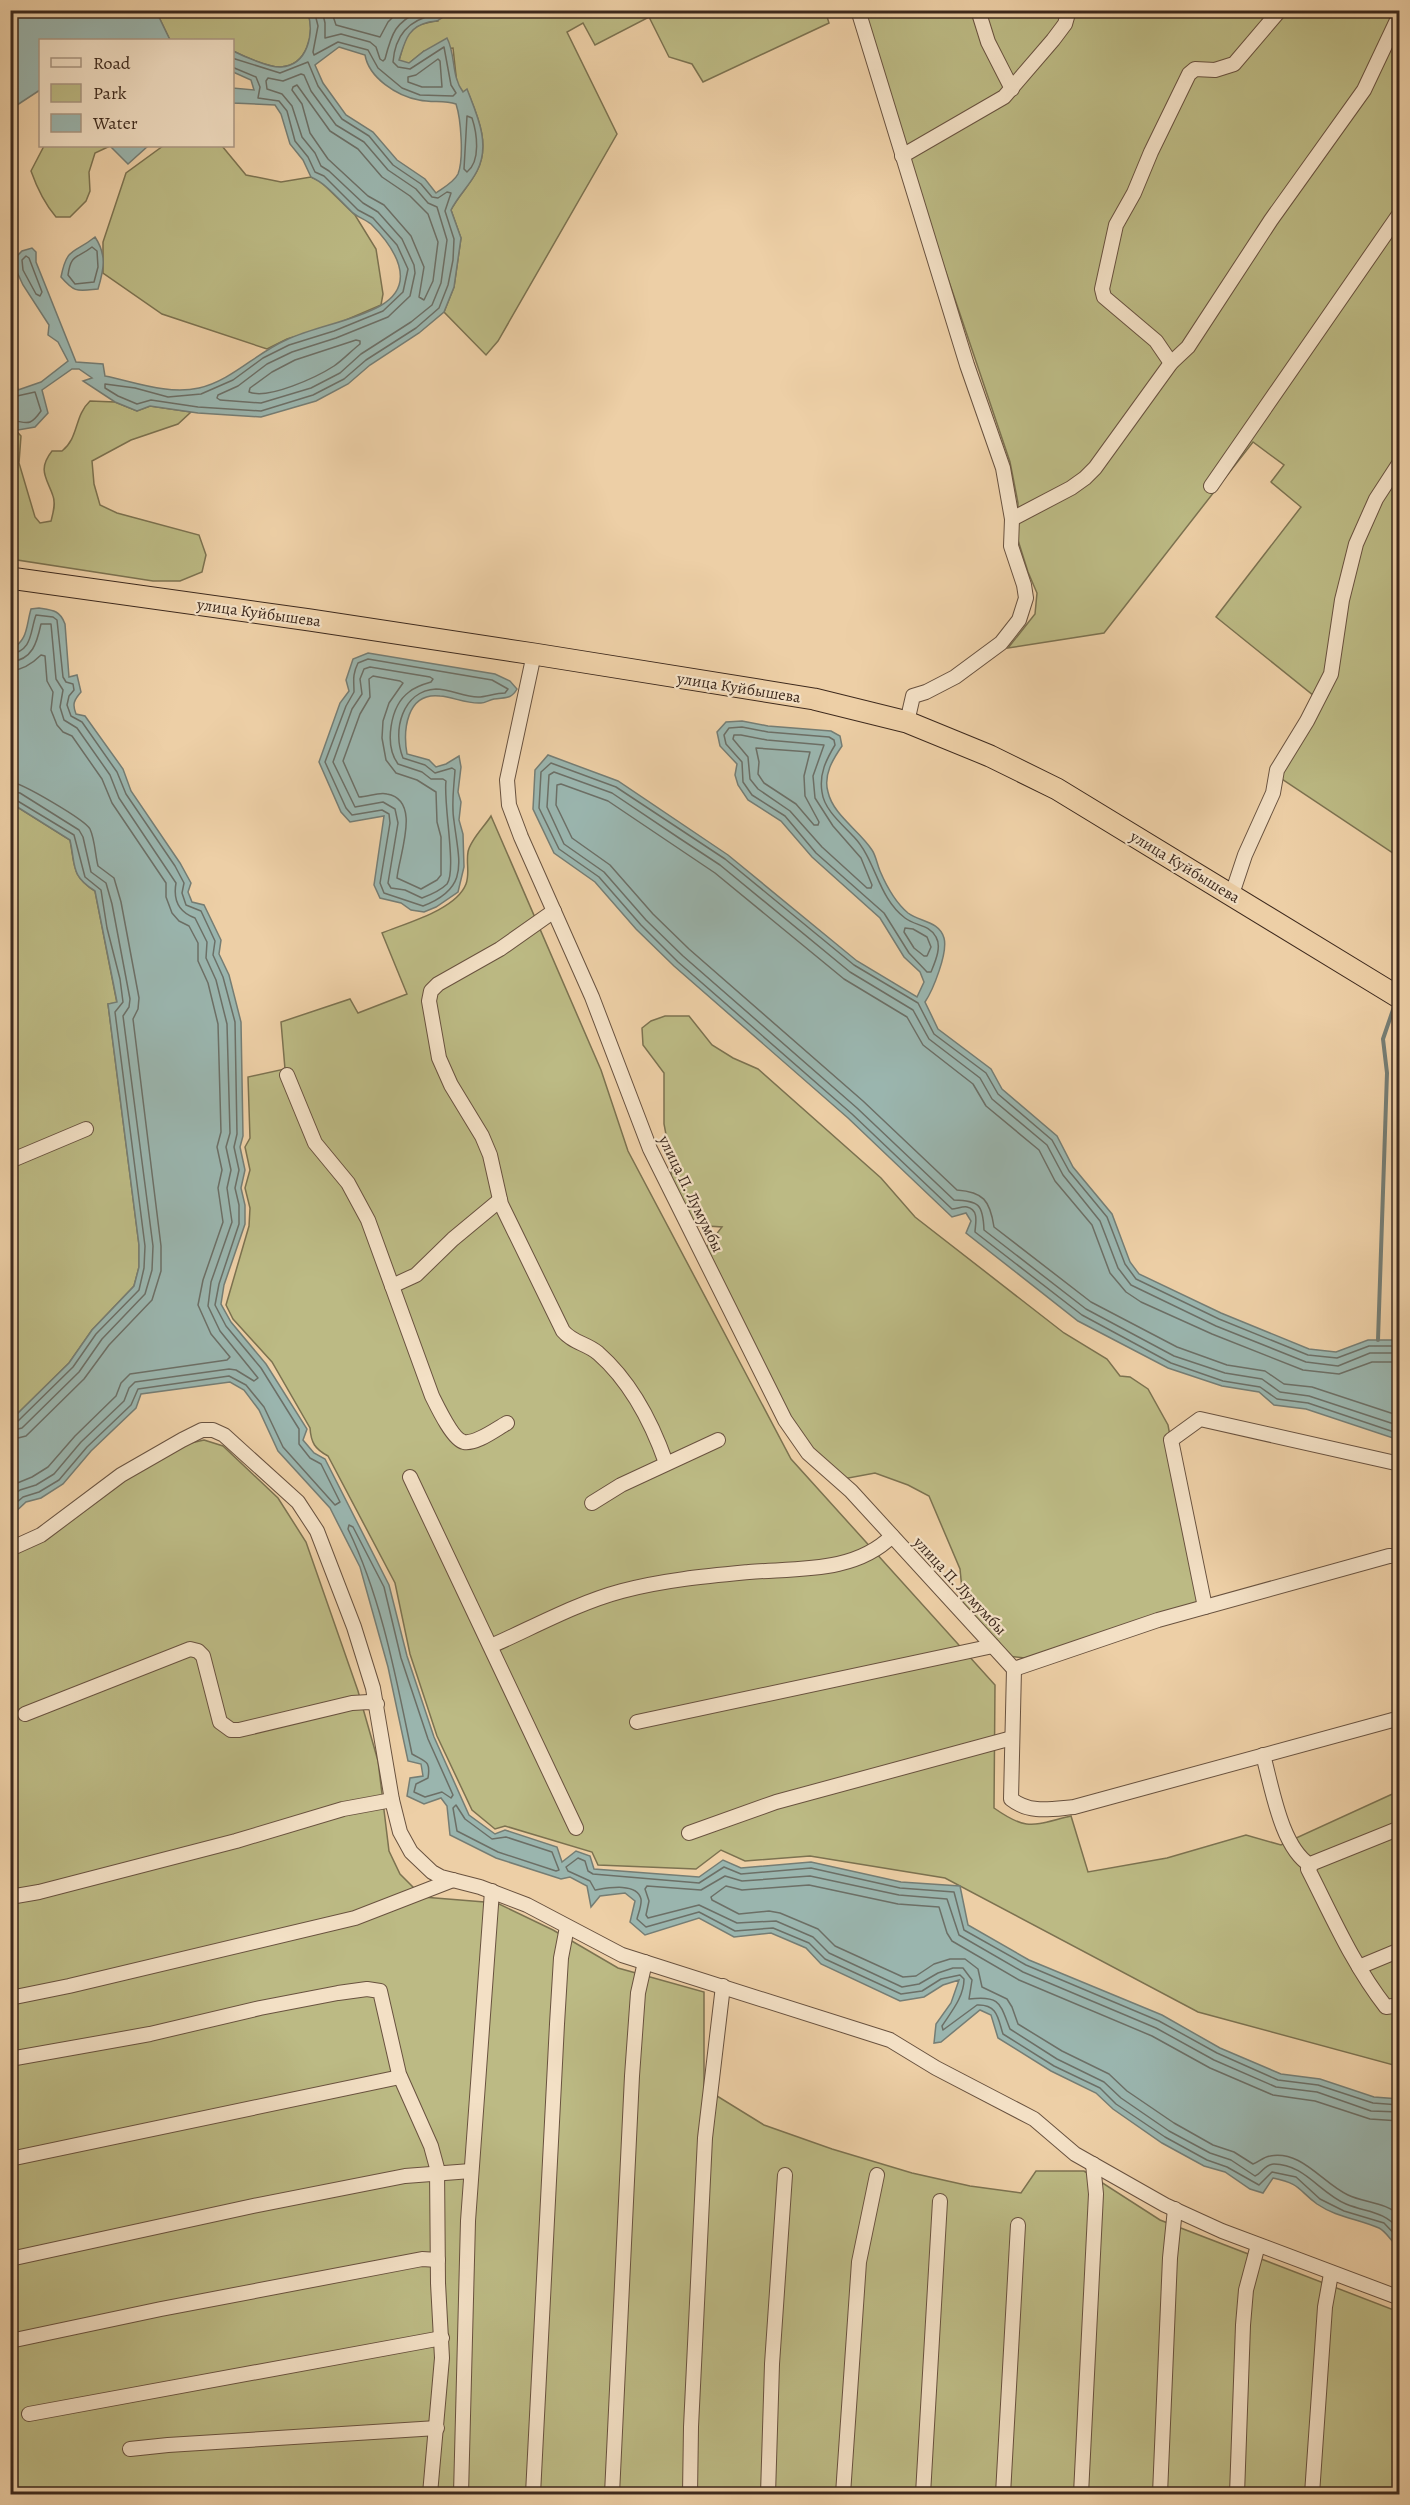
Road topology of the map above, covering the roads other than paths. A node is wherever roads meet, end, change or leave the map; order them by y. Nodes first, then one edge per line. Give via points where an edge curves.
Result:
1 (858, 10) edge
2 (978, 10) edge
3 (1069, 10) edge
4 (1280, 10) edge
5 (1395, 14) edge
6 (1012, 89) junction
7 (902, 156) junction
8 (1400, 213) edge
9 (1171, 363) junction
10 (1400, 462) edge
11 (1211, 486) dead end
12 (1012, 519) junction
13 (10, 579) edge
14 (534, 654) junction
15 (908, 722) junction
16 (1232, 894) junction
17 (554, 911) junction
18 (1400, 998) edge
19 (287, 1075) dead end
20 (86, 1129) dead end
21 (10, 1161) edge
22 (500, 1200) junction
23 (392, 1286) junction
24 (507, 1423) dead end
25 (718, 1440) dead end
26 (666, 1463) junction
27 (1400, 1464) edge
28 (410, 1477) dead end
29 (592, 1503) dead end
30 (892, 1536) junction
31 (10, 1549) edge
32 (1400, 1556) edge
33 (1205, 1607) junction
34 (491, 1646) junction
35 (993, 1646) junction
36 (1014, 1669) junction
37 (376, 1704) junction
38 (24, 1714) dead end
39 (1400, 1718) edge
40 (637, 1722) dead end
41 (1012, 1738) junction
42 (1263, 1755) junction
43 (392, 1800) junction
44 (576, 1828) dead end
45 (1400, 1828) edge
46 (689, 1833) dead end
47 (1311, 1865) junction
48 (453, 1880) junction
49 (492, 1891) junction
50 (10, 1897) edge
51 (567, 1927) junction
52 (1400, 1950) edge
53 (645, 1962) junction
54 (1359, 1967) junction
55 (723, 1986) junction
56 (10, 1998) edge
57 (1400, 2005) edge
58 (10, 2059) edge
59 (400, 2077) junction
60 (10, 2158) edge
61 (1093, 2164) junction
62 (471, 2171) junction
63 (437, 2174) junction
64 (785, 2175) dead end
65 (878, 2175) dead end
66 (940, 2201) dead end
67 (1175, 2209) junction
68 (1018, 2225) dead end
69 (1258, 2245) junction
70 (10, 2259) edge
71 (438, 2260) junction
72 (1331, 2274) junction
73 (1400, 2298) edge
74 (442, 2338) junction
75 (10, 2341) edge
76 (30, 2414) dead end
77 (437, 2428) junction
78 (130, 2450) dead end
79 (430, 2494) edge
80 (461, 2494) edge
81 (533, 2494) edge
82 (612, 2494) edge
83 (690, 2494) edge
84 (768, 2494) edge
85 (843, 2494) edge
86 (923, 2494) edge
87 (1003, 2494) edge
88 (1081, 2494) edge
89 (1160, 2494) edge
90 (1238, 2494) edge
91 (1312, 2494) edge

1 - 7 street
2 - 6 street via 988,42
3 - 6 street via 1065,24
4 - 9 street via 1234,64 1215,70 1195,69 1189,74 1113,235 1104,297 1156,341
5 - 9 street via 1364,90 1270,220 1188,347
6 - 7 street
7 - 12 street via 1003,468
8 - 11 street
9 - 12 street via 1146,402 1085,478
10 - 16 street via 1376,499 1356,544 1342,600 1331,674 1277,770 1273,793
12 - 15 street via 1011,546 1026,598 1019,620 989,653 938,687 913,696
13 - 14 highway, улица Куйбышева
14 - 15 highway, улица Куйбышева via 814,699
14 - 17 street, улица П. Лумумбы via 507,780 509,805
15 - 16 highway, улица Куйбышева via 1057,789
16 - 18 highway, улица Куйбышева
17 - 22 street via 500,949 438,984 429,1001 439,1058 482,1136
17 - 30 street, улица П. Лумумбы via 592,997 650,1149 785,1420 808,1452
19 - 23 street via 315,1143 348,1183 368,1220
20 - 21 street
22 - 23 street via 416,1275
22 - 26 street via 563,1331 569,1339 594,1350 619,1378 647,1416
23 - 24 street via 432,1396 460,1441 474,1441
25 - 26 street
26 - 29 street
27 - 33 street via 1200,1419 1171,1440
28 - 34 street
30 - 34 street via 855,1561 746,1572 622,1591 576,1607
30 - 35 street, улица П. Лумумбы
31 - 37 street via 56,1525 152,1456 202,1430 213,1430 224,1435 307,1514 354,1627
32 - 33 street
33 - 36 street
34 - 44 street
35 - 36 street, улица П. Лумумбы
35 - 40 street
36 - 41 street
37 - 38 street via 352,1703 231,1730 220,1722 204,1656 189,1649
37 - 43 street
39 - 42 street
41 - 42 street via 1011,1799 1037,1810 1074,1807
41 - 46 street via 776,1802
42 - 47 street via 1294,1849
43 - 48 street via 400,1832 411,1852 432,1872
43 - 50 street via 343,1809 236,1841
45 - 47 street
47 - 54 street via 1308,1869
48 - 49 street
48 - 56 street via 355,1918
49 - 51 street
49 - 62 street
51 - 53 street via 622,1955
51 - 81 street via 557,2024
52 - 54 street
53 - 55 street
53 - 82 street via 638,1993 632,2076
54 - 57 street via 1386,2007
55 - 61 street via 890,2040 1034,2119
55 - 83 street via 705,2138
58 - 59 street via 367,1989 380,1991
59 - 60 street
59 - 63 street via 432,2146
61 - 67 street
61 - 88 street via 1095,2203
62 - 63 street
62 - 80 street
63 - 70 street via 405,2176 253,2206
63 - 71 street
64 - 84 street via 771,2364
65 - 85 street via 859,2262
66 - 86 street
67 - 69 street
67 - 89 street
68 - 87 street
69 - 72 street
69 - 90 street via 1250,2268 1244,2313
71 - 74 street
71 - 75 street via 422,2259
72 - 73 street
72 - 91 street via 1325,2307
74 - 76 street
74 - 77 street
77 - 78 street
77 - 79 street

